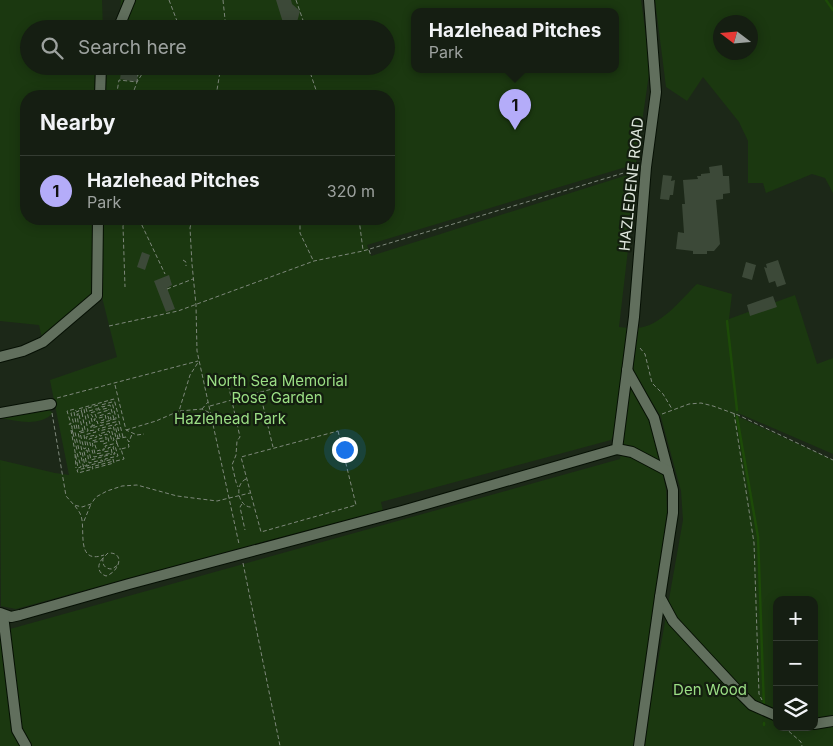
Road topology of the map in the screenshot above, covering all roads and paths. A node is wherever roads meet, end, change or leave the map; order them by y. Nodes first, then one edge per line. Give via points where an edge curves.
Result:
1 (130, 0) edge
2 (169, 0) edge
3 (223, 0) edge
4 (296, 0) edge
5 (649, 0) edge
6 (122, 20) edge
7 (177, 20) edge
8 (225, 20) edge
9 (303, 20) edge
10 (101, 75) edge
11 (138, 75) edge
12 (141, 75) edge
13 (220, 75) edge
14 (311, 75) edge
15 (137, 82) junction
16 (100, 90) edge
17 (117, 90) edge
18 (134, 90) edge
19 (217, 90) edge
20 (316, 90) edge
21 (646, 167) junction
22 (98, 225) edge
23 (123, 225) edge
24 (142, 225) edge
25 (191, 225) edge
26 (300, 225) edge
27 (360, 225) edge
28 (368, 249) junction
29 (363, 251) junction
30 (371, 256) dead end
31 (183, 260) dead end
32 (314, 261) junction
33 (186, 266) dead end
34 (165, 274) dead end
35 (194, 279) junction
36 (126, 287) dead end
37 (168, 289) dead end
38 (196, 304) junction
39 (109, 326) dead end
40 (631, 339) junction
41 (0, 358) edge
42 (199, 361) junction
43 (627, 370) junction
44 (227, 379) dead end
45 (115, 384) junction
46 (272, 389) dead end
47 (260, 392) junction
48 (231, 400) junction
49 (208, 402) junction
50 (51, 404) junction
51 (86, 406) junction
52 (210, 406) junction
53 (96, 407) junction
54 (89, 409) dead end
55 (202, 409) junction
56 (672, 410) junction
57 (179, 411) junction
58 (75, 412) junction
59 (109, 412) junction
60 (0, 413) edge
61 (80, 413) junction
62 (734, 413) junction
63 (211, 414) junction
64 (654, 418) junction
65 (114, 419) junction
66 (90, 424) dead end
67 (98, 424) dead end
68 (146, 424) junction
69 (147, 429) dead end
70 (126, 430) junction
71 (72, 431) junction
72 (88, 432) junction
73 (132, 433) junction
74 (144, 434) dead end
75 (116, 439) junction
76 (128, 442) junction
77 (117, 443) junction
78 (103, 444) dead end
79 (273, 448) junction
80 (121, 449) junction
81 (617, 449) junction
82 (78, 450) dead end
83 (75, 453) junction
84 (112, 454) junction
85 (833, 460) edge
86 (115, 461) junction
87 (104, 462) junction
88 (87, 466) junction
89 (91, 467) dead end
90 (76, 468) dead end
91 (84, 469) junction
92 (668, 471) junction
93 (246, 479) junction
94 (238, 487) junction
95 (250, 493) junction
96 (240, 496) junction
97 (229, 499) junction
98 (242, 503) junction
99 (91, 504) junction
100 (74, 505) junction
101 (254, 507) junction
102 (83, 524) junction
103 (245, 530) dead end
104 (108, 553) junction
105 (242, 554) junction
106 (103, 558) junction
107 (118, 565) junction
108 (660, 597) junction
109 (1, 614) edge
110 (772, 714) edge
111 (833, 721) edge
112 (818, 723) edge
113 (789, 731) edge
114 (26, 746) edge
115 (280, 746) edge
116 (639, 746) edge
117 (802, 746) edge

1 - 6 street
2 - 7 path
3 - 8 path
4 - 9 path
5 - 21 street, HAZLEDENE ROAD via 656,92
10 - 16 street
11 - 15 path
12 - 15 path
13 - 19 path
14 - 20 path
15 - 17 path via 119,80
15 - 18 path
21 - 28 path
21 - 40 street, HAZLEDENE ROAD
22 - 41 street via 97,296 43,342
23 - 36 path
24 - 34 path
25 - 35 path
26 - 32 path via 300,233
27 - 29 path
28 - 29 path
28 - 30 path
29 - 32 path
31 - 33 path
32 - 38 path
35 - 37 path
35 - 38 path
38 - 39 path
38 - 42 path
40 - 43 street, HAZLEDENE ROAD
40 - 56 path via 645,354 652,383
42 - 45 path
42 - 49 path
42 - 57 path via 190,375
43 - 64 street
43 - 81 street, HAZLEDENE ROAD
44 - 48 path
45 - 50 path via 54,399
45 - 70 path
46 - 47 path
47 - 48 path
47 - 79 path
48 - 52 path
48 - 94 path via 240,436 232,465
49 - 52 path
49 - 55 path
50 - 60 street
50 - 100 path via 66,496
51 - 58 path
51 - 65 path via 114,399 119,418
51 - 66 path
52 - 63 path
53 - 54 path
53 - 59 path via 99,410 108,408
53 - 75 path via 97,411 90,413 94,425 91,428 119,421 123,437 120,437 118,424 115,425
55 - 57 path
55 - 63 path
56 - 62 path via 701,403
56 - 64 path
57 - 68 path
58 - 61 path via 77,429 77,414
58 - 71 path via 71,413 75,430
58 - 71 path via 75,409 67,411
59 - 65 path
59 - 65 path via 109,418 106,419 105,414 99,416 104,420 100,422
59 - 67 path via 96,414 97,419 94,420
61 - 72 path via 84,409
61 - 88 path via 85,430 78,432
62 - 85 path
62 - 110 path via 754,543 759,694
63 - 97 path
64 - 92 street
65 - 65 path via 110,405 101,405 112,402
68 - 69 path
68 - 70 path
70 - 73 path
71 - 82 path via 76,432
71 - 83 path
72 - 72 path via 80,434 84,449 84,435 96,432
73 - 74 path
73 - 76 path
75 - 76 path via 126,437
75 - 77 path
75 - 78 path via 113,425 98,429 99,432 111,428 114,440 109,431 99,434 107,434 109,442
76 - 80 path via 129,447
77 - 80 path
77 - 84 path via 105,446 103,450 109,451 111,447
79 - 93 path via 240,457
79 - 101 path via 338,431 356,505 261,532
80 - 86 path via 124,459
81 - 92 street via 632,452
81 - 105 street
83 - 90 path
83 - 91 path via 78,468 80,452
84 - 84 path via 94,457 92,450 95,454 101,453 94,442 106,437 92,441 91,447 89,439 97,437 96,434 86,437 91,460
84 - 87 path via 115,446 118,456
86 - 87 path
86 - 91 path via 78,473 77,470
87 - 88 path
87 - 88 path via 89,463 87,450 84,451
89 - 91 path
92 - 108 street via 673,490 672,513
93 - 94 path
93 - 95 path
94 - 96 path
95 - 96 path
95 - 101 path
96 - 97 path
96 - 98 path
97 - 99 path via 217,501 177,496 137,485 107,491
97 - 105 path
98 - 101 path
98 - 103 path
99 - 100 path
99 - 102 path
100 - 102 path
102 - 104 path via 82,540 86,552 98,556
104 - 106 path
104 - 107 path via 117,556
105 - 109 street via 20,615
105 - 115 path
106 - 107 path via 109,569
106 - 107 path via 98,568 102,575 114,572
108 - 110 street via 672,621 737,690 752,705
108 - 116 street
109 - 114 street via 17,730
111 - 112 street
113 - 117 path

